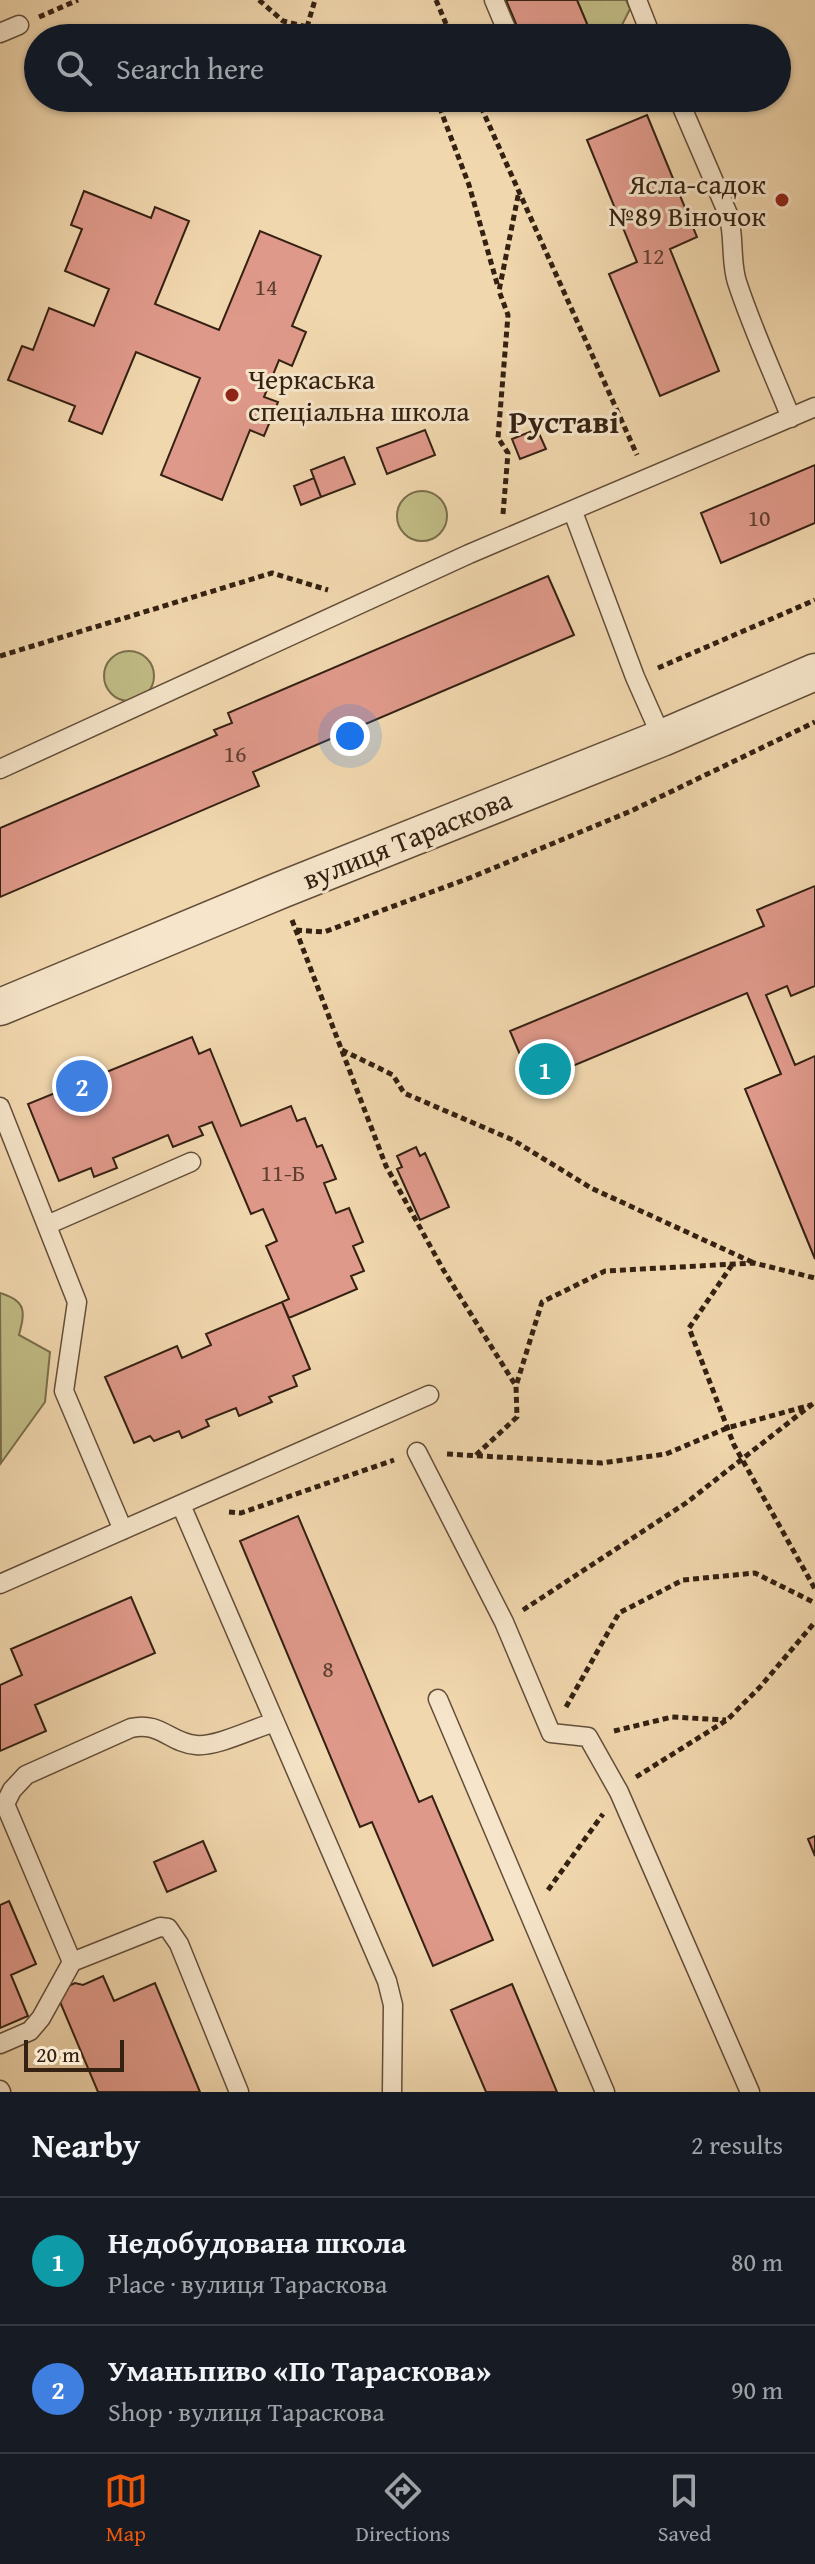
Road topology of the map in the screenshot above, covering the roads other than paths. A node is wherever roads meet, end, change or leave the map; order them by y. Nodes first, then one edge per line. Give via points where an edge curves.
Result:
1 (494, 0) edge
2 (637, 0) edge
3 (504, 24) edge
4 (646, 24) edge
5 (19, 25) road end
6 (0, 33) edge
7 (684, 112) edge
8 (815, 407) edge
9 (791, 418) junction
10 (573, 512) junction
11 (815, 672) edge
12 (662, 738) junction
13 (0, 769) edge
14 (0, 1007) edge
15 (0, 1107) edge
16 (191, 1162) dead end
17 (47, 1225) junction
18 (429, 1395) dead end
19 (417, 1452) road end
20 (181, 1505) junction
21 (123, 1530) junction
22 (0, 1584) edge
23 (438, 1699) dead end
24 (275, 1722) junction
25 (3, 1805) edge
26 (72, 1962) junction
27 (0, 2044) edge
28 (239, 2092) edge
29 (392, 2092) edge
30 (605, 2092) edge
31 (750, 2092) edge

1 - 3 lane
2 - 4 lane
5 - 6 lane
7 - 9 lane via 728,214 738,284
8 - 9 lane
9 - 10 lane
10 - 12 lane
10 - 13 lane
11 - 12 street, вулиця Тараскова
12 - 14 street, вулиця Тараскова
15 - 17 lane
16 - 17 lane
17 - 21 lane via 77,1302 64,1391
18 - 20 lane
19 - 31 lane via 504,1622 551,1733 588,1737 619,1792
20 - 21 lane
20 - 24 lane
21 - 22 lane
23 - 30 lane
24 - 25 lane via 197,1745 156,1728 131,1728 26,1775
24 - 29 lane via 387,1981 393,2005
25 - 26 lane
26 - 27 lane via 30,2031
26 - 28 lane via 149,1929 168,1928

